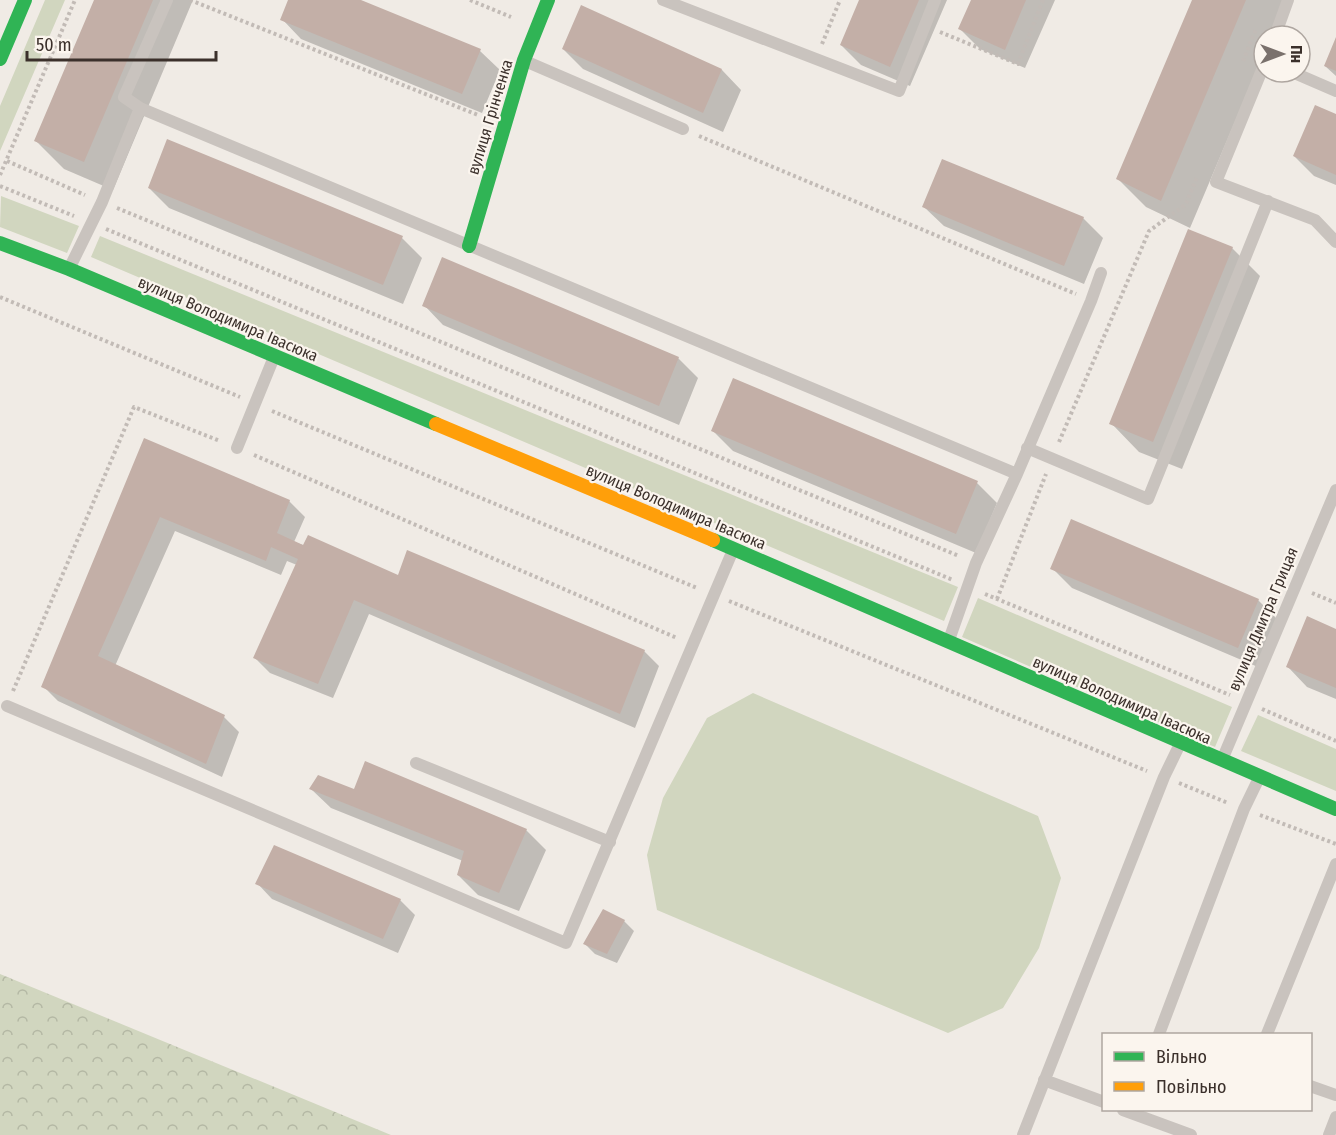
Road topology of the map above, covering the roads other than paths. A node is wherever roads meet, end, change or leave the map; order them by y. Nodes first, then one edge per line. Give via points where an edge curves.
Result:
1 (25, 0) edge
2 (167, 0) edge
3 (548, 0) edge
4 (663, 0) edge
5 (935, 0) edge
6 (1288, 0) edge
7 (1279, 24) edge
8 (0, 59) edge
9 (524, 60) junction
10 (1312, 81) edge
11 (1256, 84) edge
12 (1336, 91) edge
13 (140, 108) junction
14 (683, 129) road end
15 (1268, 201) junction
16 (1336, 242) edge
17 (0, 243) edge
18 (469, 246) junction
19 (69, 269) junction
20 (1101, 273) dead end
21 (274, 356) junction
22 (237, 448) road end
23 (1027, 448) junction
24 (1017, 474) junction
25 (1336, 490) edge
26 (734, 549) junction
27 (949, 641) junction
28 (7, 706) road end
29 (1180, 743) junction
30 (1222, 761) junction
31 (416, 763) dead end
32 (1259, 776) junction
33 (1336, 809) edge
34 (610, 842) junction
35 (1336, 864) edge
36 (1160, 1033) edge
37 (1268, 1033) edge
38 (1044, 1080) junction
39 (1312, 1086) edge
40 (1336, 1095) edge
41 (1102, 1101) edge
42 (1126, 1111) edge
43 (1336, 1117) edge
44 (1023, 1135) edge
45 (1191, 1135) edge
46 (1329, 1135) edge

1 - 8 street
2 - 13 lane via 124,97
3 - 9 street, вулиця Грінченка
4 - 5 lane via 899,91
6 - 7 lane
9 - 14 lane
9 - 18 street, вулиця Грінченка
10 - 12 lane
11 - 15 lane via 1216,182
13 - 18 lane
13 - 19 lane via 102,202
15 - 16 lane via 1315,220
15 - 23 lane via 1148,499
17 - 19 street, вулиця Володимира Івасюка
18 - 24 lane
19 - 21 street, вулиця Володимира Івасюка
20 - 23 lane
21 - 22 lane
21 - 26 street, вулиця Володимира Івасюка
23 - 24 lane
24 - 27 lane via 976,563
25 - 30 lane, вулиця Дмитра Грицая
26 - 27 street, вулиця Володимира Івасюка
26 - 34 lane
27 - 29 street, вулиця Володимира Івасюка
28 - 34 lane via 566,943
29 - 30 street, вулиця Володимира Івасюка
29 - 38 lane
30 - 32 street, вулиця Володимира Івасюка
31 - 34 lane
32 - 33 street, вулиця Володимира Івасюка
32 - 36 lane
35 - 37 lane
38 - 41 lane
38 - 44 lane
39 - 40 lane
42 - 45 lane
43 - 46 lane

